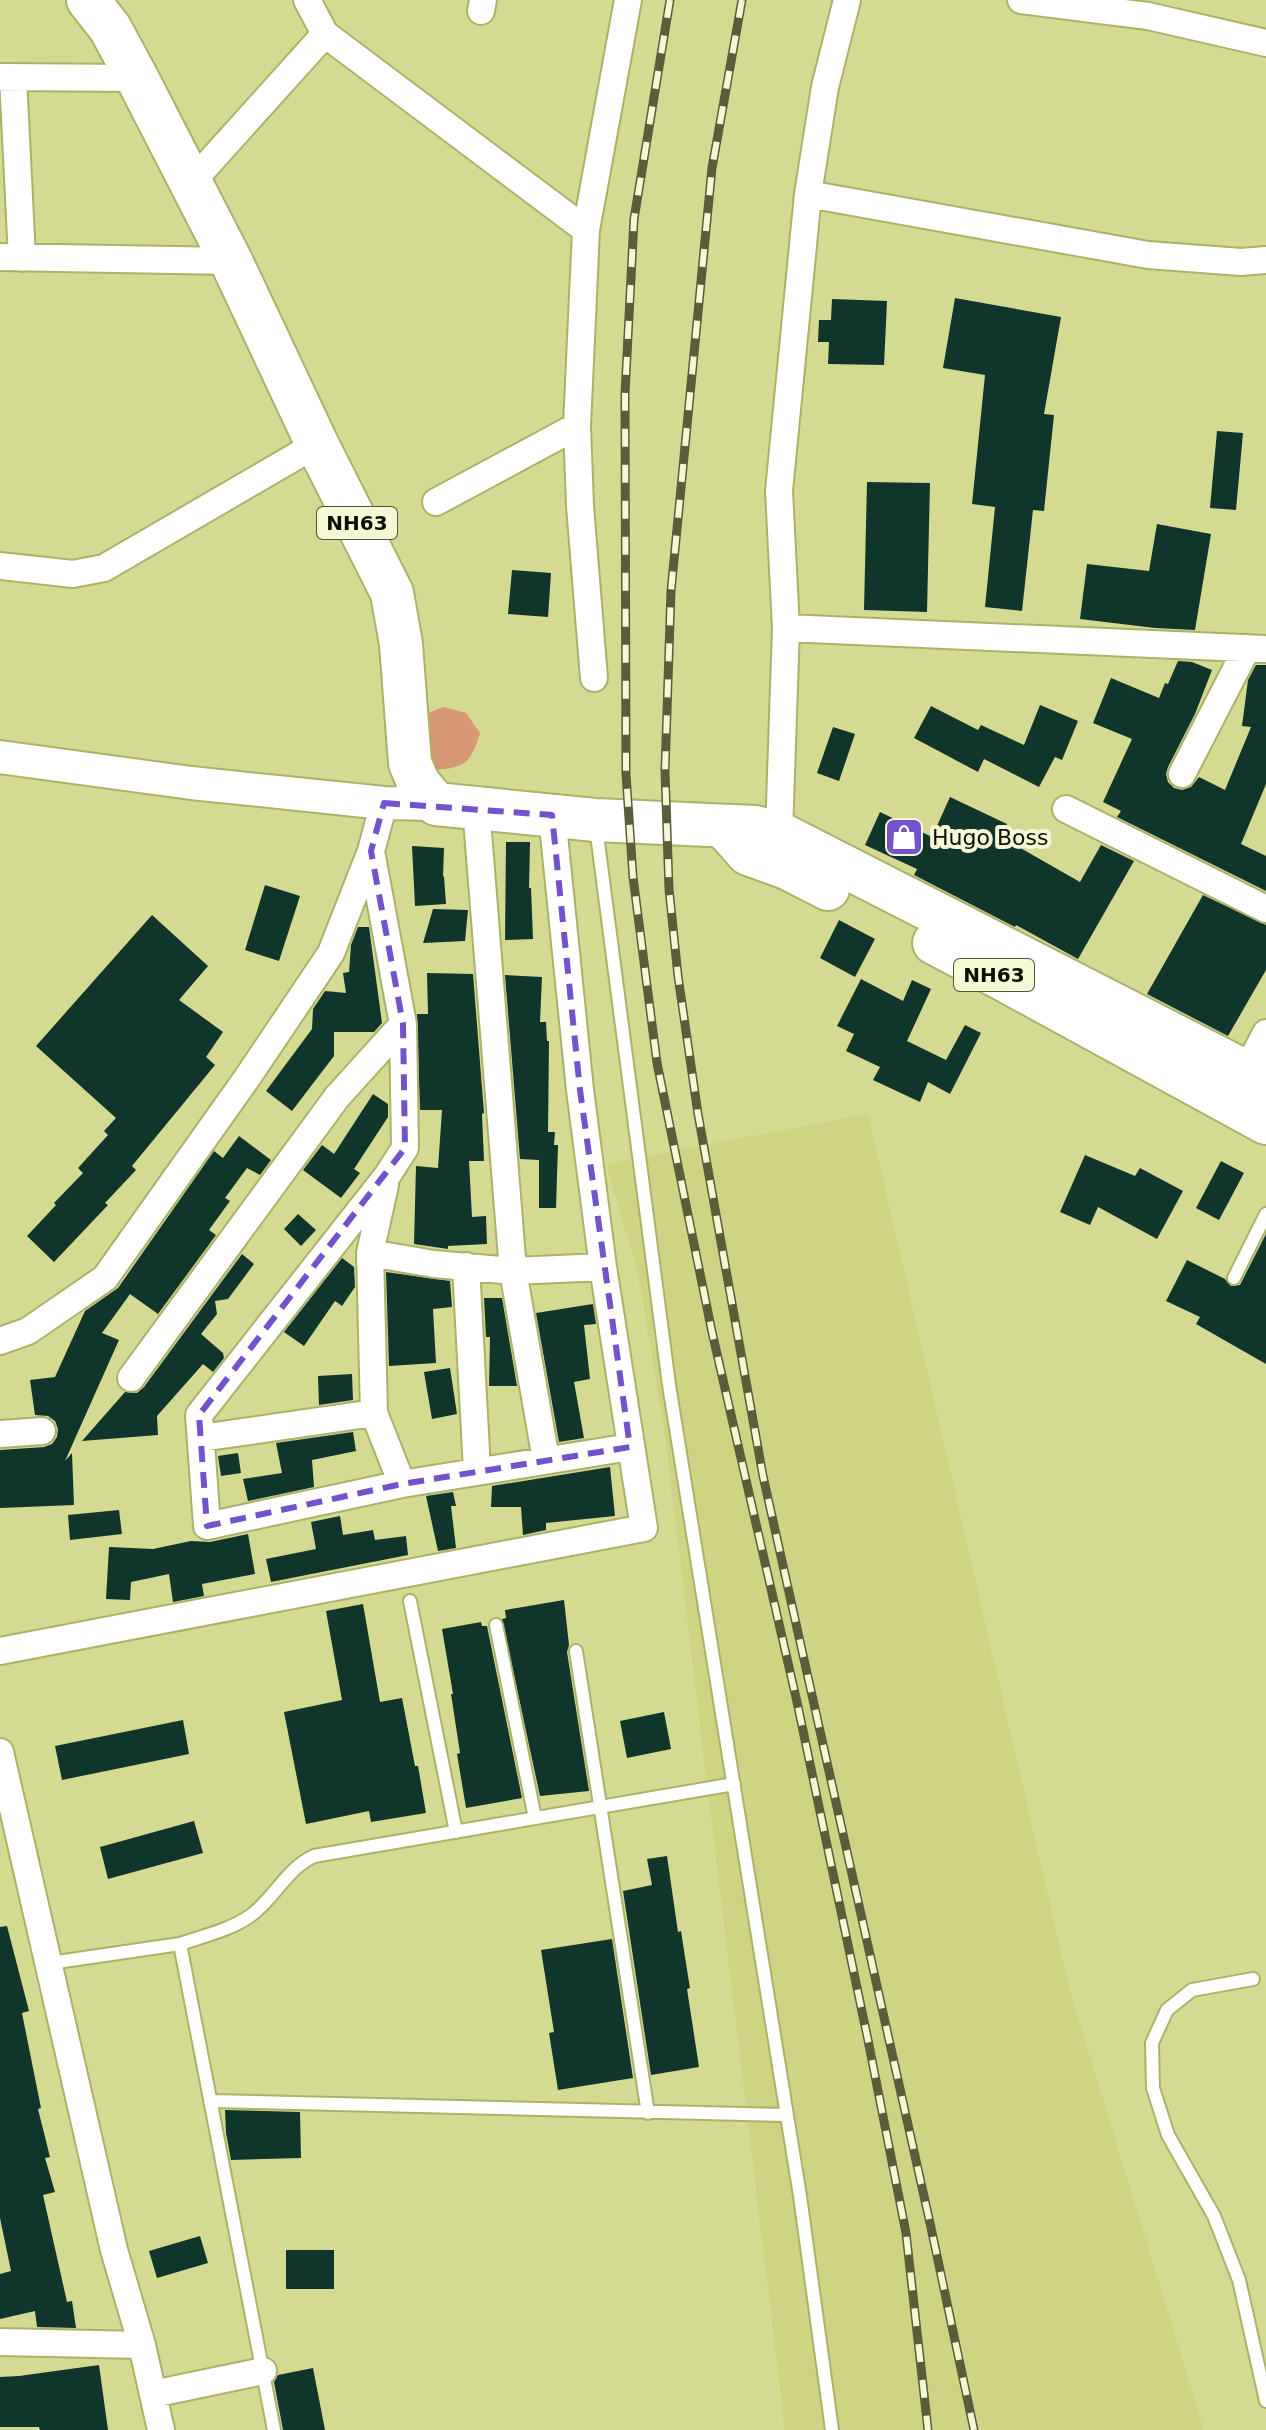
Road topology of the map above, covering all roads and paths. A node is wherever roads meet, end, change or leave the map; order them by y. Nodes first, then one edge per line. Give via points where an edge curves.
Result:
1 (88, 0) edge
2 (307, 0) edge
3 (628, 0) edge
4 (847, 0) edge
5 (1021, 0) edge
6 (325, 34) junction
7 (1266, 43) edge
8 (6, 77) edge
9 (137, 78) junction
10 (190, 184) junction
11 (808, 194) junction
12 (586, 230) junction
13 (11, 258) edge
14 (1266, 260) edge
15 (231, 261) junction
16 (577, 426) junction
17 (317, 444) junction
18 (436, 502) dead end
19 (0, 566) edge
20 (786, 628) junction
21 (1256, 649) edge
22 (594, 678) dead end
23 (0, 757) edge
24 (1182, 774) dead end
25 (384, 803) junction
26 (456, 805) junction
27 (1066, 809) dead end
28 (552, 815) junction
29 (595, 820) junction
30 (725, 828) junction
31 (779, 833) junction
32 (371, 851) junction
33 (1266, 909) edge
34 (403, 1024) junction
35 (1266, 1033) edge
36 (1256, 1076) edge
37 (1266, 1123) edge
38 (387, 1176) junction
39 (1266, 1214) edge
40 (370, 1253) junction
41 (466, 1266) junction
42 (603, 1267) junction
43 (513, 1271) junction
44 (1234, 1278) dead end
45 (0, 1341) edge
46 (131, 1378) dead end
47 (374, 1413) junction
48 (42, 1431) dead end
49 (0, 1434) edge
50 (201, 1438) junction
51 (630, 1447) junction
52 (546, 1460) junction
53 (477, 1470) junction
54 (402, 1484) junction
55 (410, 1601) dead end
56 (496, 1625) dead end
57 (0, 1651) edge
58 (576, 1651) dead end
59 (0, 1752) edge
60 (734, 1784) junction
61 (602, 1807) junction
62 (535, 1818) junction
63 (9, 1826) edge
64 (456, 1832) junction
65 (180, 1944) junction
66 (50, 1963) junction
67 (1253, 1979) dead end
68 (210, 2101) junction
69 (648, 2113) junction
70 (787, 2115) junction
71 (0, 2342) edge
72 (142, 2345) junction
73 (263, 2371) junction
74 (153, 2394) junction
75 (1266, 2401) edge
76 (161, 2430) edge
77 (274, 2430) edge
78 (832, 2430) edge

1 - 9 highway, NH63
2 - 6 street
3 - 12 street
4 - 11 street via 825,87
5 - 7 street via 1148,16
6 - 10 street
6 - 12 street
8 - 9 street
8 - 13 street
9 - 10 highway, NH63
10 - 15 highway, NH63
11 - 14 street via 1148,255
11 - 20 street via 779,491
12 - 16 street
13 - 15 street
15 - 17 highway, NH63
16 - 18 street
16 - 22 street
17 - 19 street via 104,568 73,574
17 - 26 highway, NH63 via 392,593 410,763 418,782
20 - 21 street
20 - 31 street
21 - 24 street
23 - 25 street
25 - 26 street
25 - 32 street
26 - 28 highway, NH63
26 - 43 street
27 - 33 street
28 - 29 highway, NH63
28 - 42 street
29 - 30 highway, NH63
29 - 60 lane via 669,1385
30 - 31 highway, NH63
30 - 37 highway, NH63 via 748,854 787,868 1008,982
31 - 36 highway, NH63
32 - 34 street
32 - 45 street via 331,953 105,1278 28,1331
34 - 38 street via 405,1148
34 - 46 street via 337,1097
35 - 36 street
38 - 40 street
38 - 50 street via 199,1415
39 - 44 lane
40 - 41 street
40 - 47 street
41 - 43 street
41 - 53 street
42 - 43 street
42 - 51 street
43 - 52 street
47 - 50 street
47 - 54 street
48 - 49 street
50 - 54 street via 207,1526
51 - 52 street
51 - 57 street via 644,1528
52 - 53 street
53 - 54 street
55 - 64 lane
56 - 62 lane
58 - 61 lane
59 - 63 street
60 - 61 lane
60 - 70 lane
61 - 62 lane
61 - 69 lane
62 - 64 lane
63 - 66 street
64 - 65 lane via 314,1856 293,1869 250,1916
65 - 66 lane
65 - 68 lane
66 - 72 street via 114,2250
67 - 75 lane via 1192,1990 1167,2010 1152,2043 1153,2088 1168,2135 1214,2216 1239,2280
68 - 69 lane
68 - 73 lane
69 - 70 lane
70 - 78 lane
71 - 72 street
72 - 74 street
73 - 74 street
73 - 77 lane
74 - 76 street

